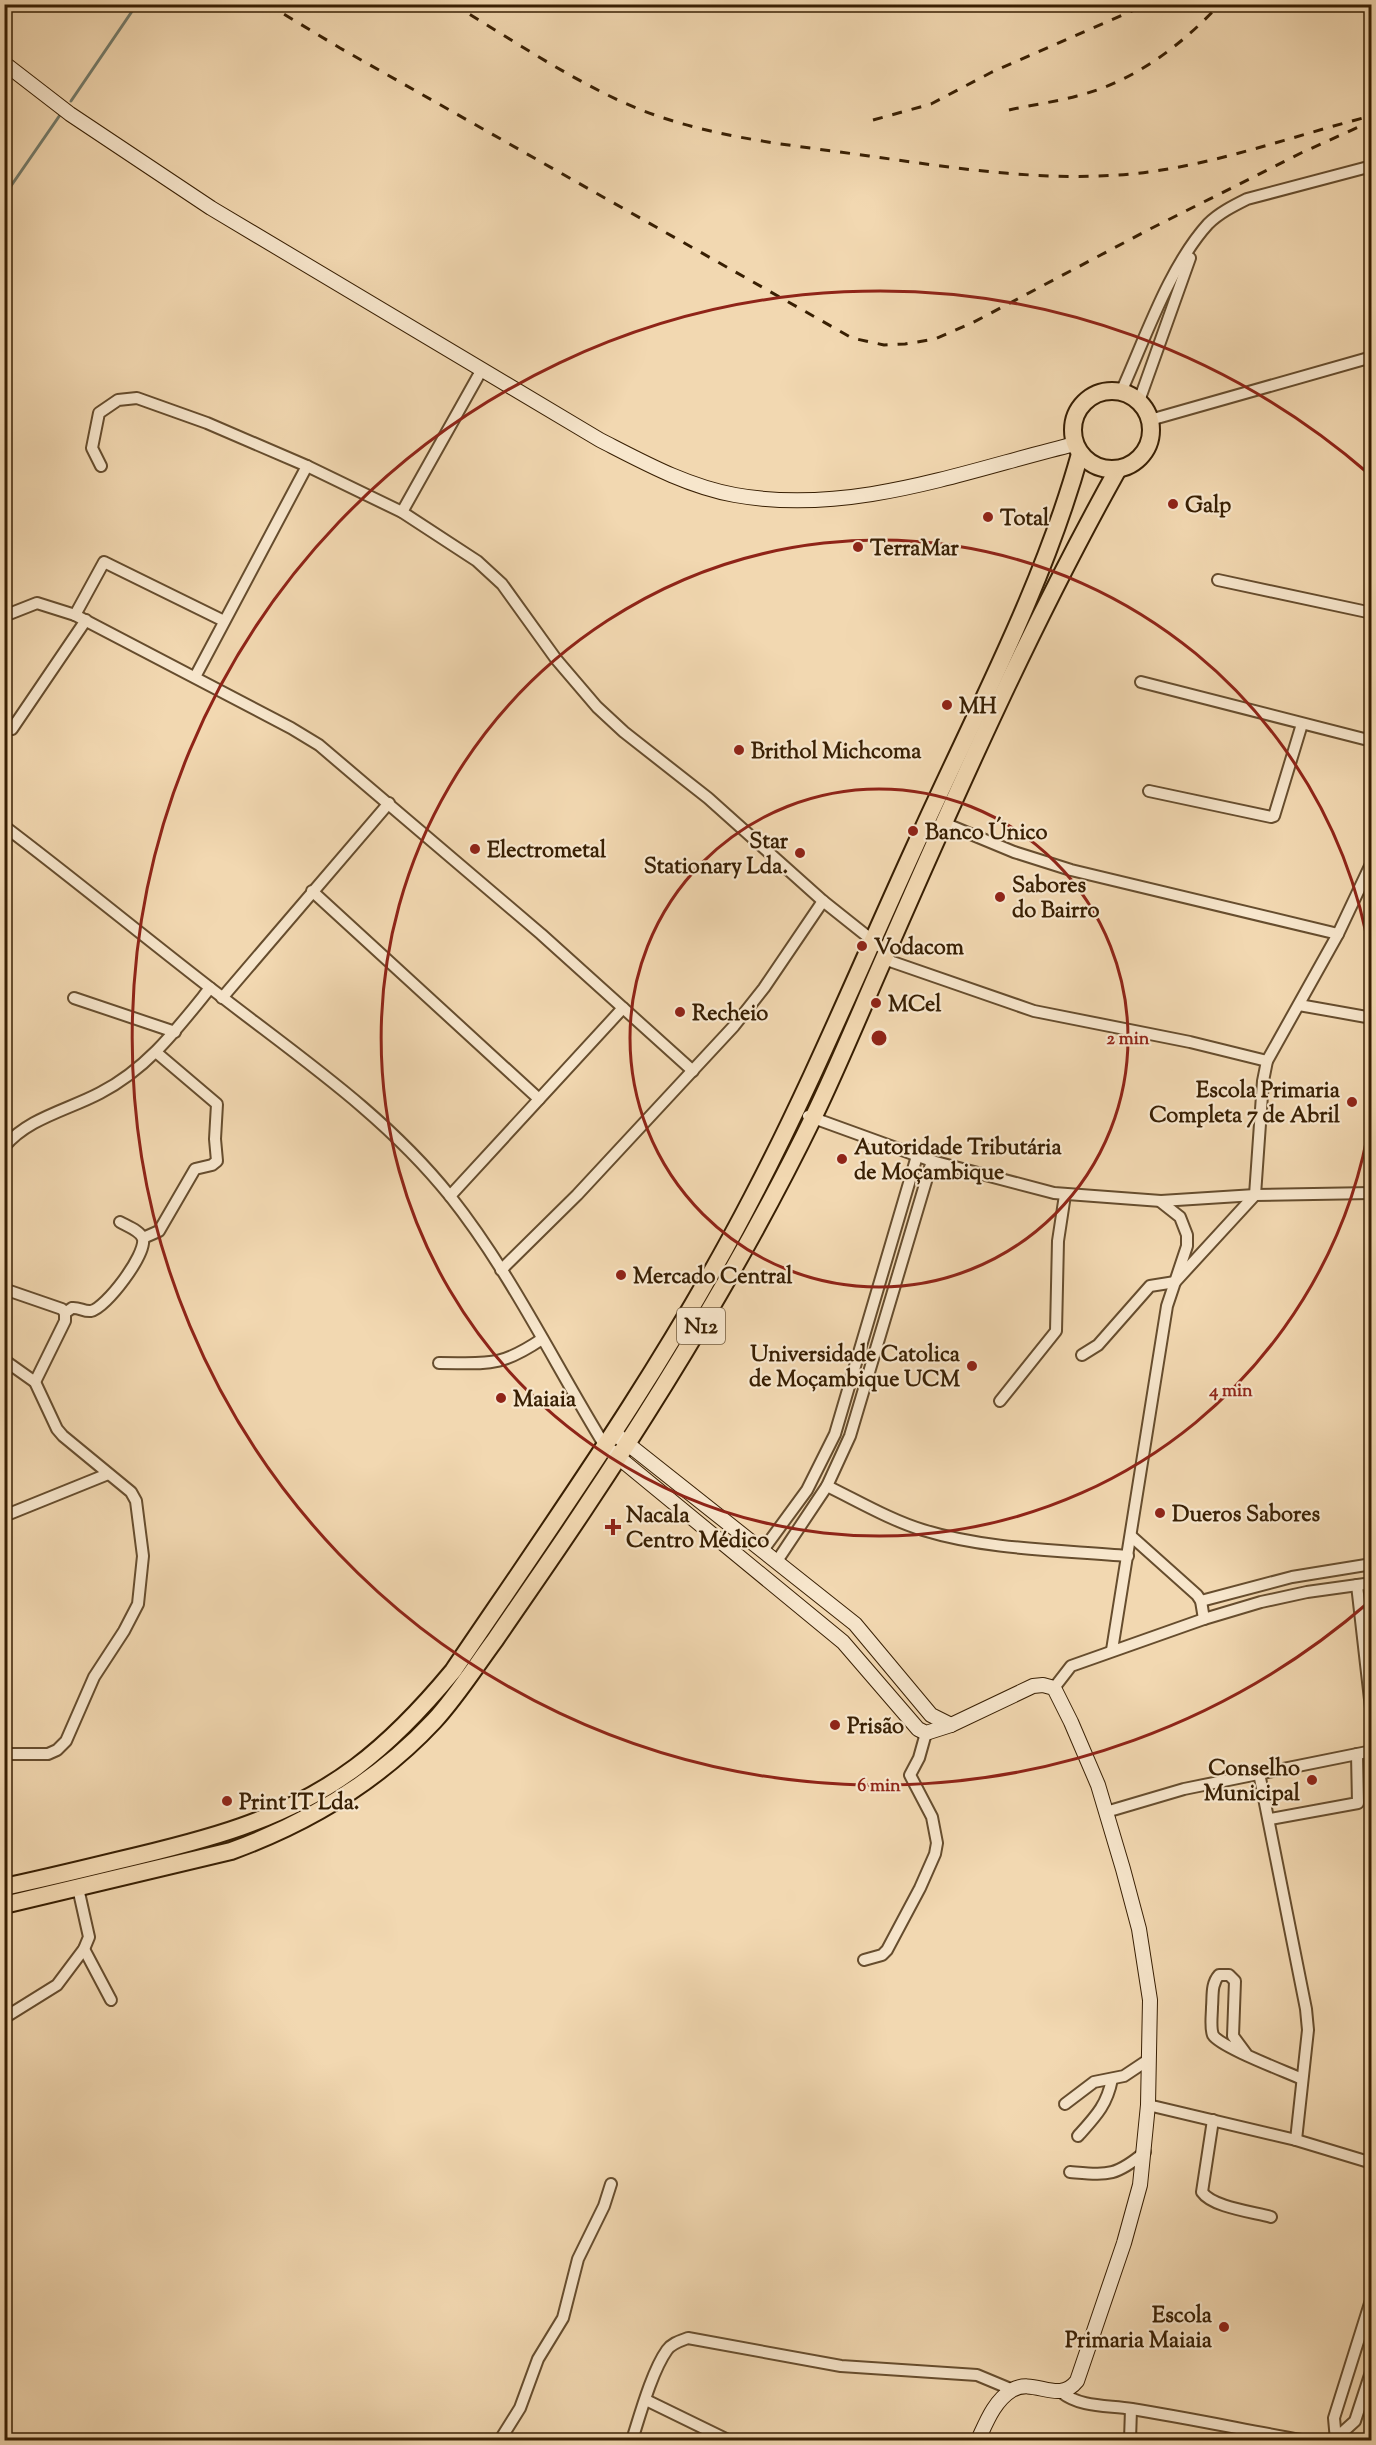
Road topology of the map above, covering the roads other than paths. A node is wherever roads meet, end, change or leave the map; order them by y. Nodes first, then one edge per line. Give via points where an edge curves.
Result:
1 (4, 63) edge
2 (1371, 166) edge
3 (1194, 243) junction
4 (1371, 357) edge
5 (482, 371) junction
6 (1120, 392) junction
7 (1139, 401) junction
8 (1150, 420) junction
9 (1078, 449) junction
10 (101, 466) dead end
11 (307, 466) junction
12 (1118, 469) junction
13 (402, 512) junction
14 (1218, 580) dead end
15 (1371, 613) edge
16 (75, 615) junction
17 (4, 616) edge
18 (86, 620) junction
19 (224, 621) junction
20 (1006, 670) junction
21 (195, 677) junction
22 (1141, 682) dead end
23 (1302, 724) junction
24 (12, 729) dead end
25 (1371, 741) edge
26 (1149, 791) dead end
27 (389, 803) junction
28 (944, 823) junction
29 (4, 826) edge
30 (1371, 862) edge
31 (312, 891) junction
32 (823, 901) junction
33 (1338, 934) junction
34 (872, 941) junction
35 (885, 955) junction
36 (210, 988) junction
37 (74, 998) dead end
38 (222, 998) junction
39 (1299, 1005) junction
40 (623, 1008) junction
41 (1371, 1018) edge
42 (175, 1032) junction
43 (157, 1053) junction
44 (1267, 1061) junction
45 (693, 1071) junction
46 (540, 1099) junction
47 (796, 1111) junction
48 (813, 1118) junction
49 (4, 1147) edge
50 (917, 1156) junction
51 (932, 1161) junction
52 (1371, 1193) edge
53 (1065, 1195) junction
54 (1255, 1195) junction
55 (450, 1196) junction
56 (1161, 1201) junction
57 (120, 1222) dead end
58 (143, 1238) junction
59 (501, 1270) junction
60 (1175, 1282) junction
61 (4, 1289) edge
62 (65, 1313) junction
63 (542, 1339) junction
64 (1082, 1355) dead end
65 (4, 1360) edge
66 (439, 1363) dead end
67 (35, 1382) junction
68 (1000, 1401) dead end
69 (610, 1440) junction
70 (623, 1451) junction
71 (108, 1474) junction
72 (826, 1486) junction
73 (4, 1516) edge
74 (1131, 1536) junction
75 (763, 1550) junction
76 (1128, 1556) junction
77 (777, 1561) junction
78 (1371, 1564) edge
79 (1371, 1584) edge
80 (1356, 1585) junction
81 (1201, 1601) junction
82 (1203, 1619) junction
83 (1112, 1650) junction
84 (1368, 1662) edge
85 (1054, 1688) junction
86 (1371, 1717) edge
87 (951, 1725) junction
88 (926, 1733) junction
89 (1371, 1751) edge
90 (4, 1754) edge
91 (1357, 1754) junction
92 (1259, 1773) junction
93 (1106, 1812) junction
94 (1270, 1819) junction
95 (4, 1887) edge
96 (78, 1888) junction
97 (4, 1905) edge
98 (84, 1949) junction
99 (864, 1960) dead end
100 (111, 2000) dead end
101 (4, 2018) edge
102 (1247, 2055) junction
103 (1148, 2060) junction
104 (1112, 2079) junction
105 (1302, 2079) junction
106 (1065, 2104) dead end
107 (1148, 2105) junction
108 (1213, 2120) junction
109 (1078, 2136) dead end
110 (1296, 2140) junction
111 (1145, 2151) junction
112 (1371, 2163) edge
113 (1071, 2172) dead end
114 (610, 2184) dead end
115 (1271, 2217) dead end
116 (1371, 2296) edge
117 (1371, 2369) edge
118 (1012, 2390) junction
119 (1061, 2392) junction
120 (646, 2400) junction
121 (1131, 2409) junction
122 (500, 2440) edge
123 (632, 2440) edge
124 (728, 2440) edge
125 (978, 2440) edge
126 (1130, 2440) edge
127 (1301, 2440) edge
128 (1335, 2440) edge

1 - 5 street via 152,170
2 - 3 street via 1247,199 1228,208
3 - 6 street via 1173,275
3 - 7 street
4 - 8 street
5 - 9 street via 653,468 735,495 794,500 870,496
5 - 13 street
6 - 7 main road
6 - 9 main road via 1097,394 1080,407 1073,429
7 - 8 main road
8 - 12 main road via 1146,448 1130,464
9 - 12 main road via 1097,466
9 - 20 main road, N12 via 1064,509
10 - 11 street via 92,448 99,413 118,400 137,398
11 - 13 street
11 - 19 street
12 - 20 main road, N12
13 - 32 street via 490,572 597,706
14 - 15 street
16 - 17 street via 37,603
16 - 18 street
16 - 19 street via 104,562
18 - 21 street
18 - 24 street
19 - 21 street
20 - 28 main road, N12
20 - 34 main road, N12
21 - 27 street via 319,745
22 - 23 street
23 - 25 street
23 - 26 street via 1274,816
27 - 31 street
27 - 40 street
28 - 33 street via 1071,870
28 - 35 main road, N12
29 - 36 street
30 - 33 street
31 - 38 street
31 - 46 street
32 - 34 street
32 - 45 street via 764,988
33 - 39 street
34 - 35 street
34 - 47 main road, N12
35 - 44 street via 1034,1011
35 - 48 main road, N12
36 - 38 street
36 - 42 street
37 - 42 street
38 - 55 street via 335,1082 401,1143
39 - 41 street
39 - 44 street
40 - 45 street
40 - 46 street
42 - 43 street
43 - 49 street via 102,1092 34,1122
43 - 58 street via 217,1104 218,1156 212,1165 195,1169 159,1231
44 - 54 street
45 - 59 street
46 - 55 street
47 - 48 street
47 - 69 main road, N12 via 695,1302
48 - 50 street
48 - 70 main road, N12 via 710,1310
50 - 51 street
50 - 75 street via 835,1434 807,1490
51 - 53 street
51 - 72 street via 850,1436
52 - 54 street
53 - 56 street
53 - 68 street via 1058,1241 1056,1331
54 - 56 street
54 - 60 street
55 - 59 street
56 - 60 street via 1180,1217 1186,1235 1184,1258
57 - 58 street
58 - 62 street via 136,1261 97,1308 72,1308
59 - 63 street
60 - 64 street via 1150,1286 1098,1345
60 - 74 street via 1167,1306
61 - 62 street
62 - 67 street
63 - 66 street via 499,1362
63 - 69 street via 590,1421
65 - 67 street
67 - 71 street via 57,1429
69 - 70 street
69 - 95 main road, N12 via 453,1671 394,1735 356,1767 250,1826
70 - 75 street
70 - 88 street via 843,1642 913,1726
70 - 96 main road, N12 via 451,1701 389,1764 321,1811 266,1839
71 - 73 street
71 - 90 street via 131,1492 139,1511 144,1556 138,1604 93,1677 66,1741 48,1754
72 - 76 street via 920,1529 949,1537
72 - 77 street
74 - 76 street
74 - 81 street
75 - 77 street
76 - 83 street
77 - 87 street via 855,1624 931,1715
78 - 81 street via 1292,1577
79 - 80 street
80 - 82 street via 1261,1602
80 - 84 street
81 - 82 street
82 - 83 street
83 - 85 street via 1071,1666
84 - 86 street
85 - 87 street via 1033,1686
85 - 93 street
87 - 88 street
88 - 99 street via 910,1775 932,1817 935,1854 887,1950
89 - 91 street
91 - 92 street
91 - 94 street via 1358,1803
92 - 93 street via 1184,1789
92 - 94 street
93 - 103 street via 1138,1929 1149,1990
94 - 105 street via 1306,2009 1308,2030
96 - 97 main road, N12
96 - 98 street via 89,1937
98 - 100 street
98 - 101 street via 57,1985
102 - 102 street via 1213,2034 1214,1983 1219,1975 1235,1981 1233,2036
102 - 105 street
103 - 104 street
103 - 107 street
104 - 106 street via 1094,2082
104 - 109 street via 1103,2107
105 - 110 street
107 - 108 street
107 - 111 street
108 - 110 street
108 - 115 street via 1202,2192 1215,2202
110 - 112 street
111 - 113 street via 1125,2169 1113,2173
111 - 119 street via 1136,2204 1077,2381
114 - 122 street via 604,2206 578,2259 564,2319 538,2359 520,2408
116 - 128 street via 1334,2418
117 - 128 street via 1355,2421
118 - 119 street via 1035,2387
118 - 120 street via 977,2375 841,2366 687,2338 668,2349
118 - 125 street via 992,2411
119 - 121 street via 1070,2400
120 - 123 street
120 - 124 street
121 - 126 street
121 - 127 street

